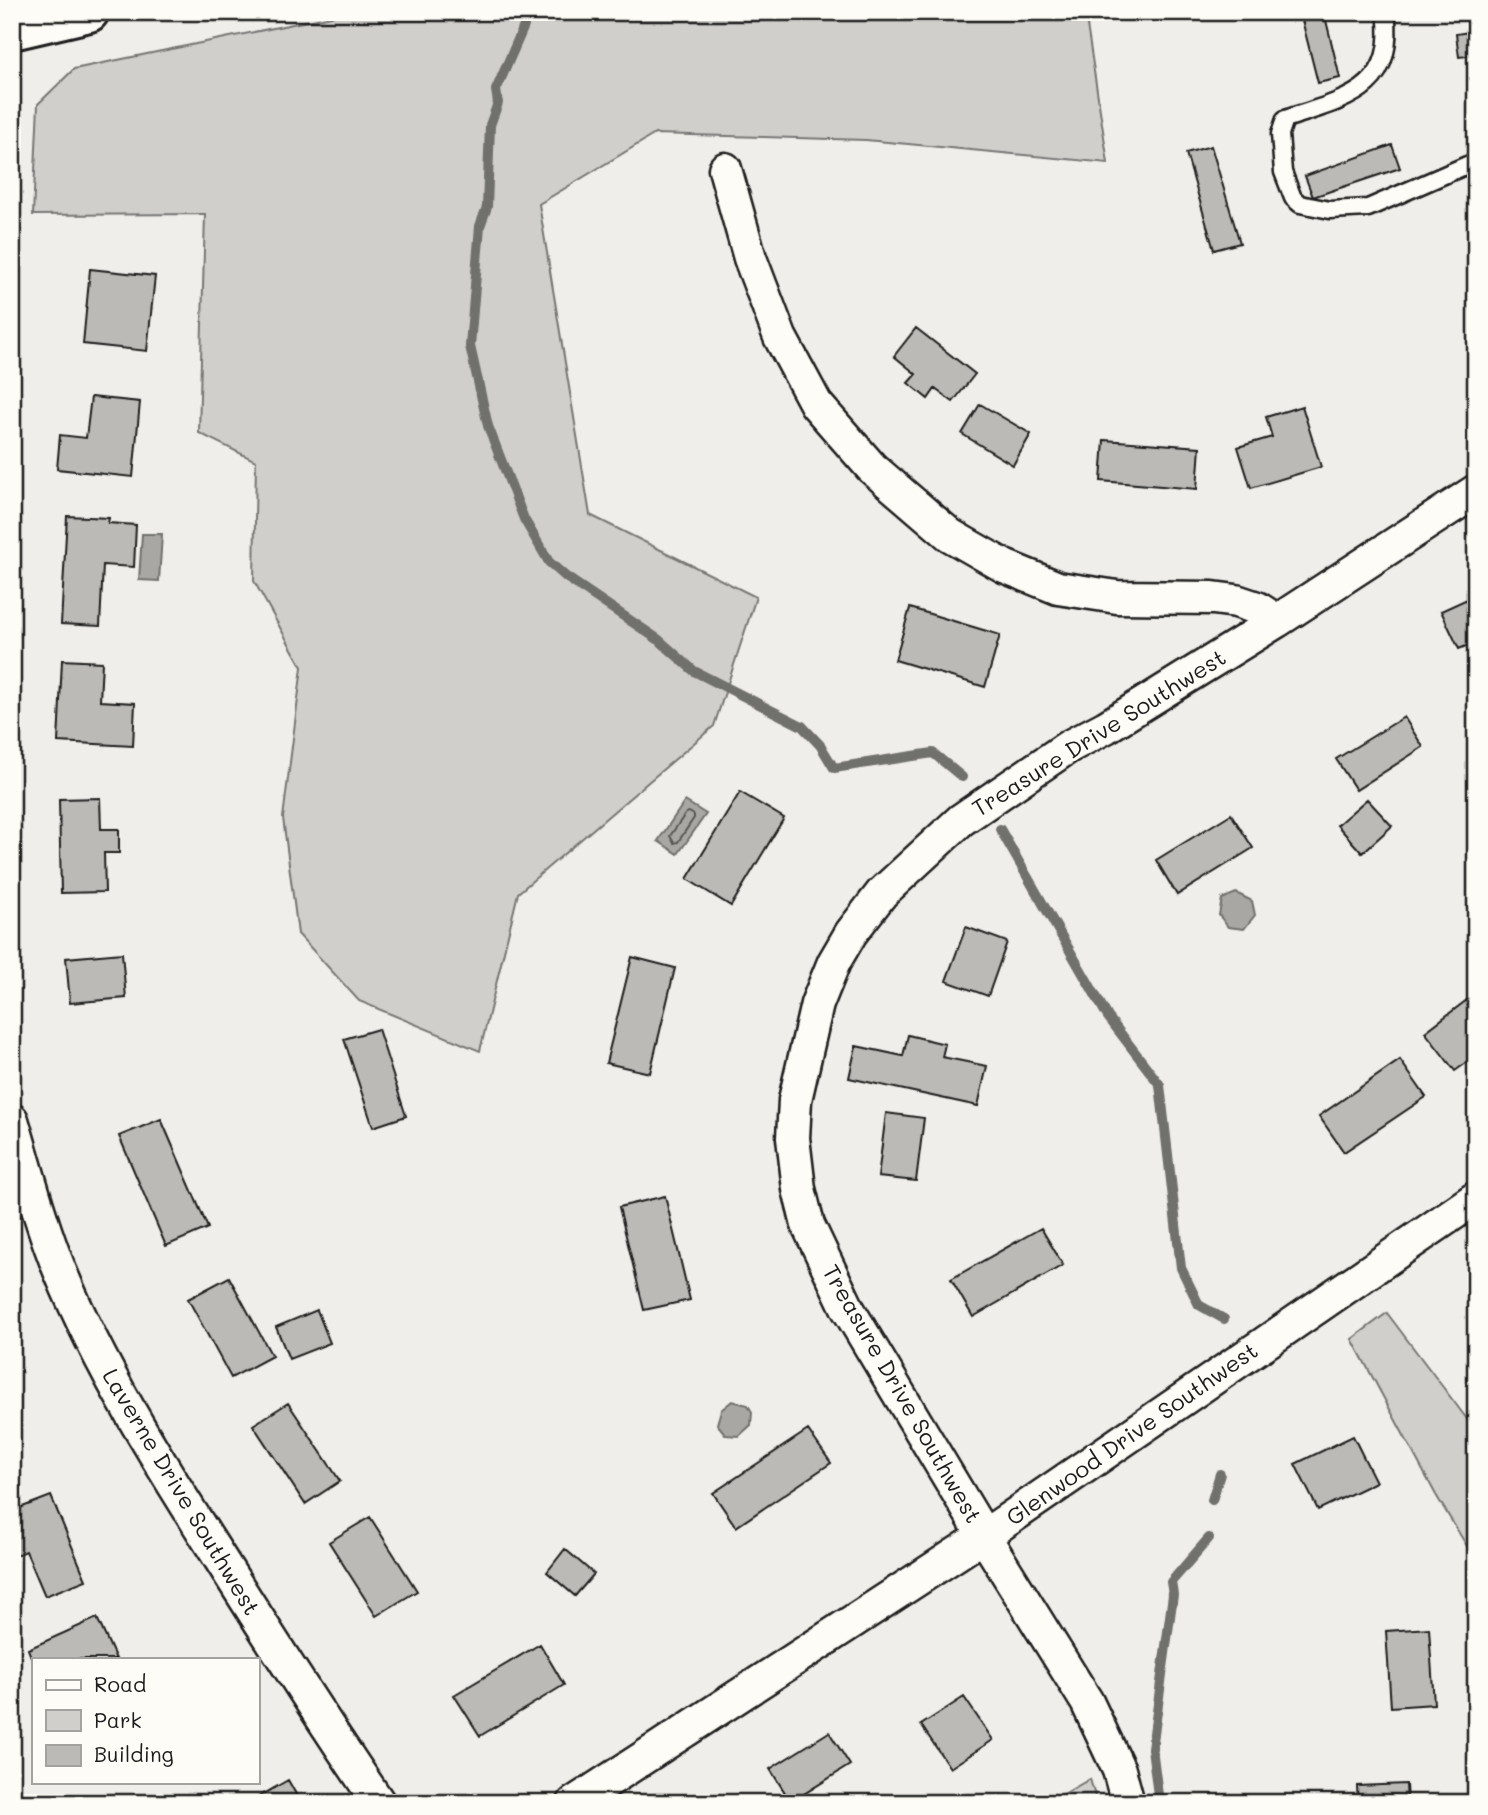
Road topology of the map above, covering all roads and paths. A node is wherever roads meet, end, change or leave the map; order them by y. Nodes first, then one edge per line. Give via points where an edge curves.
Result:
1 (89, 12) edge
2 (1386, 12) edge
3 (12, 30) edge
4 (1476, 164) edge
5 (725, 169) dead end
6 (1476, 491) edge
7 (1277, 621) junction
8 (12, 1120) edge
9 (1476, 1198) edge
10 (984, 1536) junction
11 (379, 1803) edge
12 (574, 1803) edge
13 (1128, 1803) edge

1 - 3 highway
2 - 4 lane via 1388,48 1375,77 1351,97 1285,119 1281,159 1293,198 1300,204 1331,209 1368,208
5 - 7 street via 775,326 816,404 872,468 950,535 1004,566 1058,588 1117,597 1236,601
6 - 7 street, Treasure Drive Southwest
7 - 10 street, Treasure Drive Southwest via 1069,747 961,820 866,913 834,962 817,1004 795,1100 793,1138 808,1225 848,1308
8 - 11 street, Laverne Drive Southwest via 60,1271 112,1382 307,1697
9 - 10 street, Glenwood Drive Southwest
10 - 12 street, Glenwood Drive Southwest
10 - 13 street, Treasure Drive Southwest via 1087,1702 1119,1770

